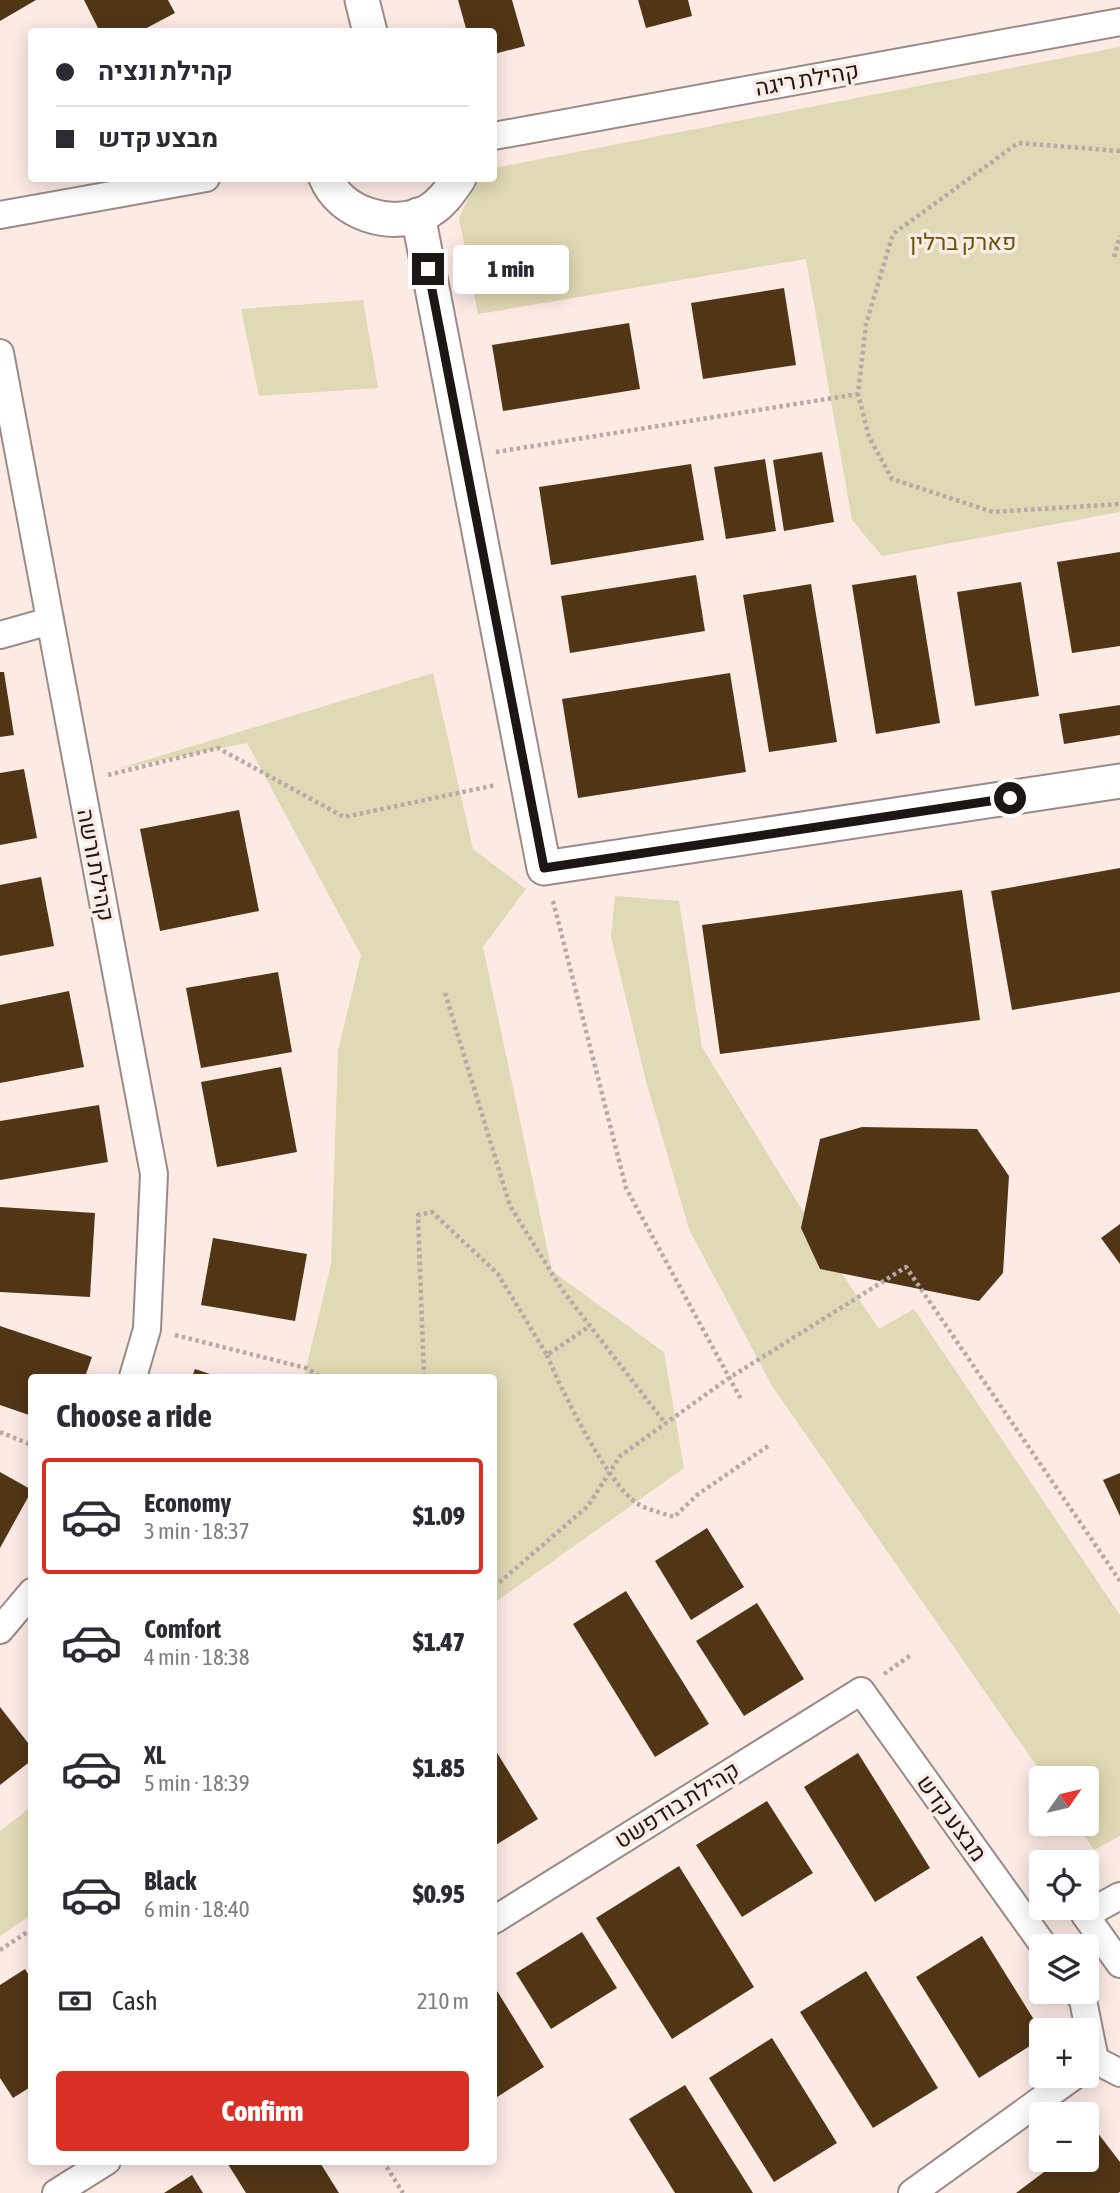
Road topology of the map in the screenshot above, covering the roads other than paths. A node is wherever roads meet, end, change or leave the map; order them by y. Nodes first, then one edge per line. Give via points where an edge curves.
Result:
1 (362, 0) edge
2 (1120, 22) edge
3 (369, 28) edge
4 (497, 135) edge
5 (184, 182) edge
6 (329, 182) edge
7 (456, 182) edge
8 (0, 215) edge
9 (418, 215) junction
10 (0, 354) edge
11 (50, 621) junction
12 (0, 635) edge
13 (1120, 781) edge
14 (134, 1374) edge
15 (28, 1597) edge
16 (0, 1630) edge
17 (861, 1691) joint
18 (1120, 1896) edge
19 (497, 1918) edge
20 (1035, 1934) edge
21 (1120, 1964) edge
22 (1099, 2069) edge
23 (1120, 2073) edge
24 (1056, 2088) edge
25 (101, 2165) edge
26 (56, 2193) edge
27 (912, 2193) edge

1 - 3 street
2 - 4 street, קהילת ריגה
5 - 8 street
6 - 9 street via 345,203 368,216 401,220
7 - 9 street via 447,197
9 - 13 street via 544,868
10 - 11 street, קהילת ורשה
11 - 12 street
11 - 14 street, קהילת ורשה via 154,1174 147,1329
15 - 16 street
17 - 19 street, קהילת בודפשט
17 - 20 street, מבצע קדש
18 - 21 street via 1085,1914
22 - 23 street
24 - 27 street
25 - 26 street

